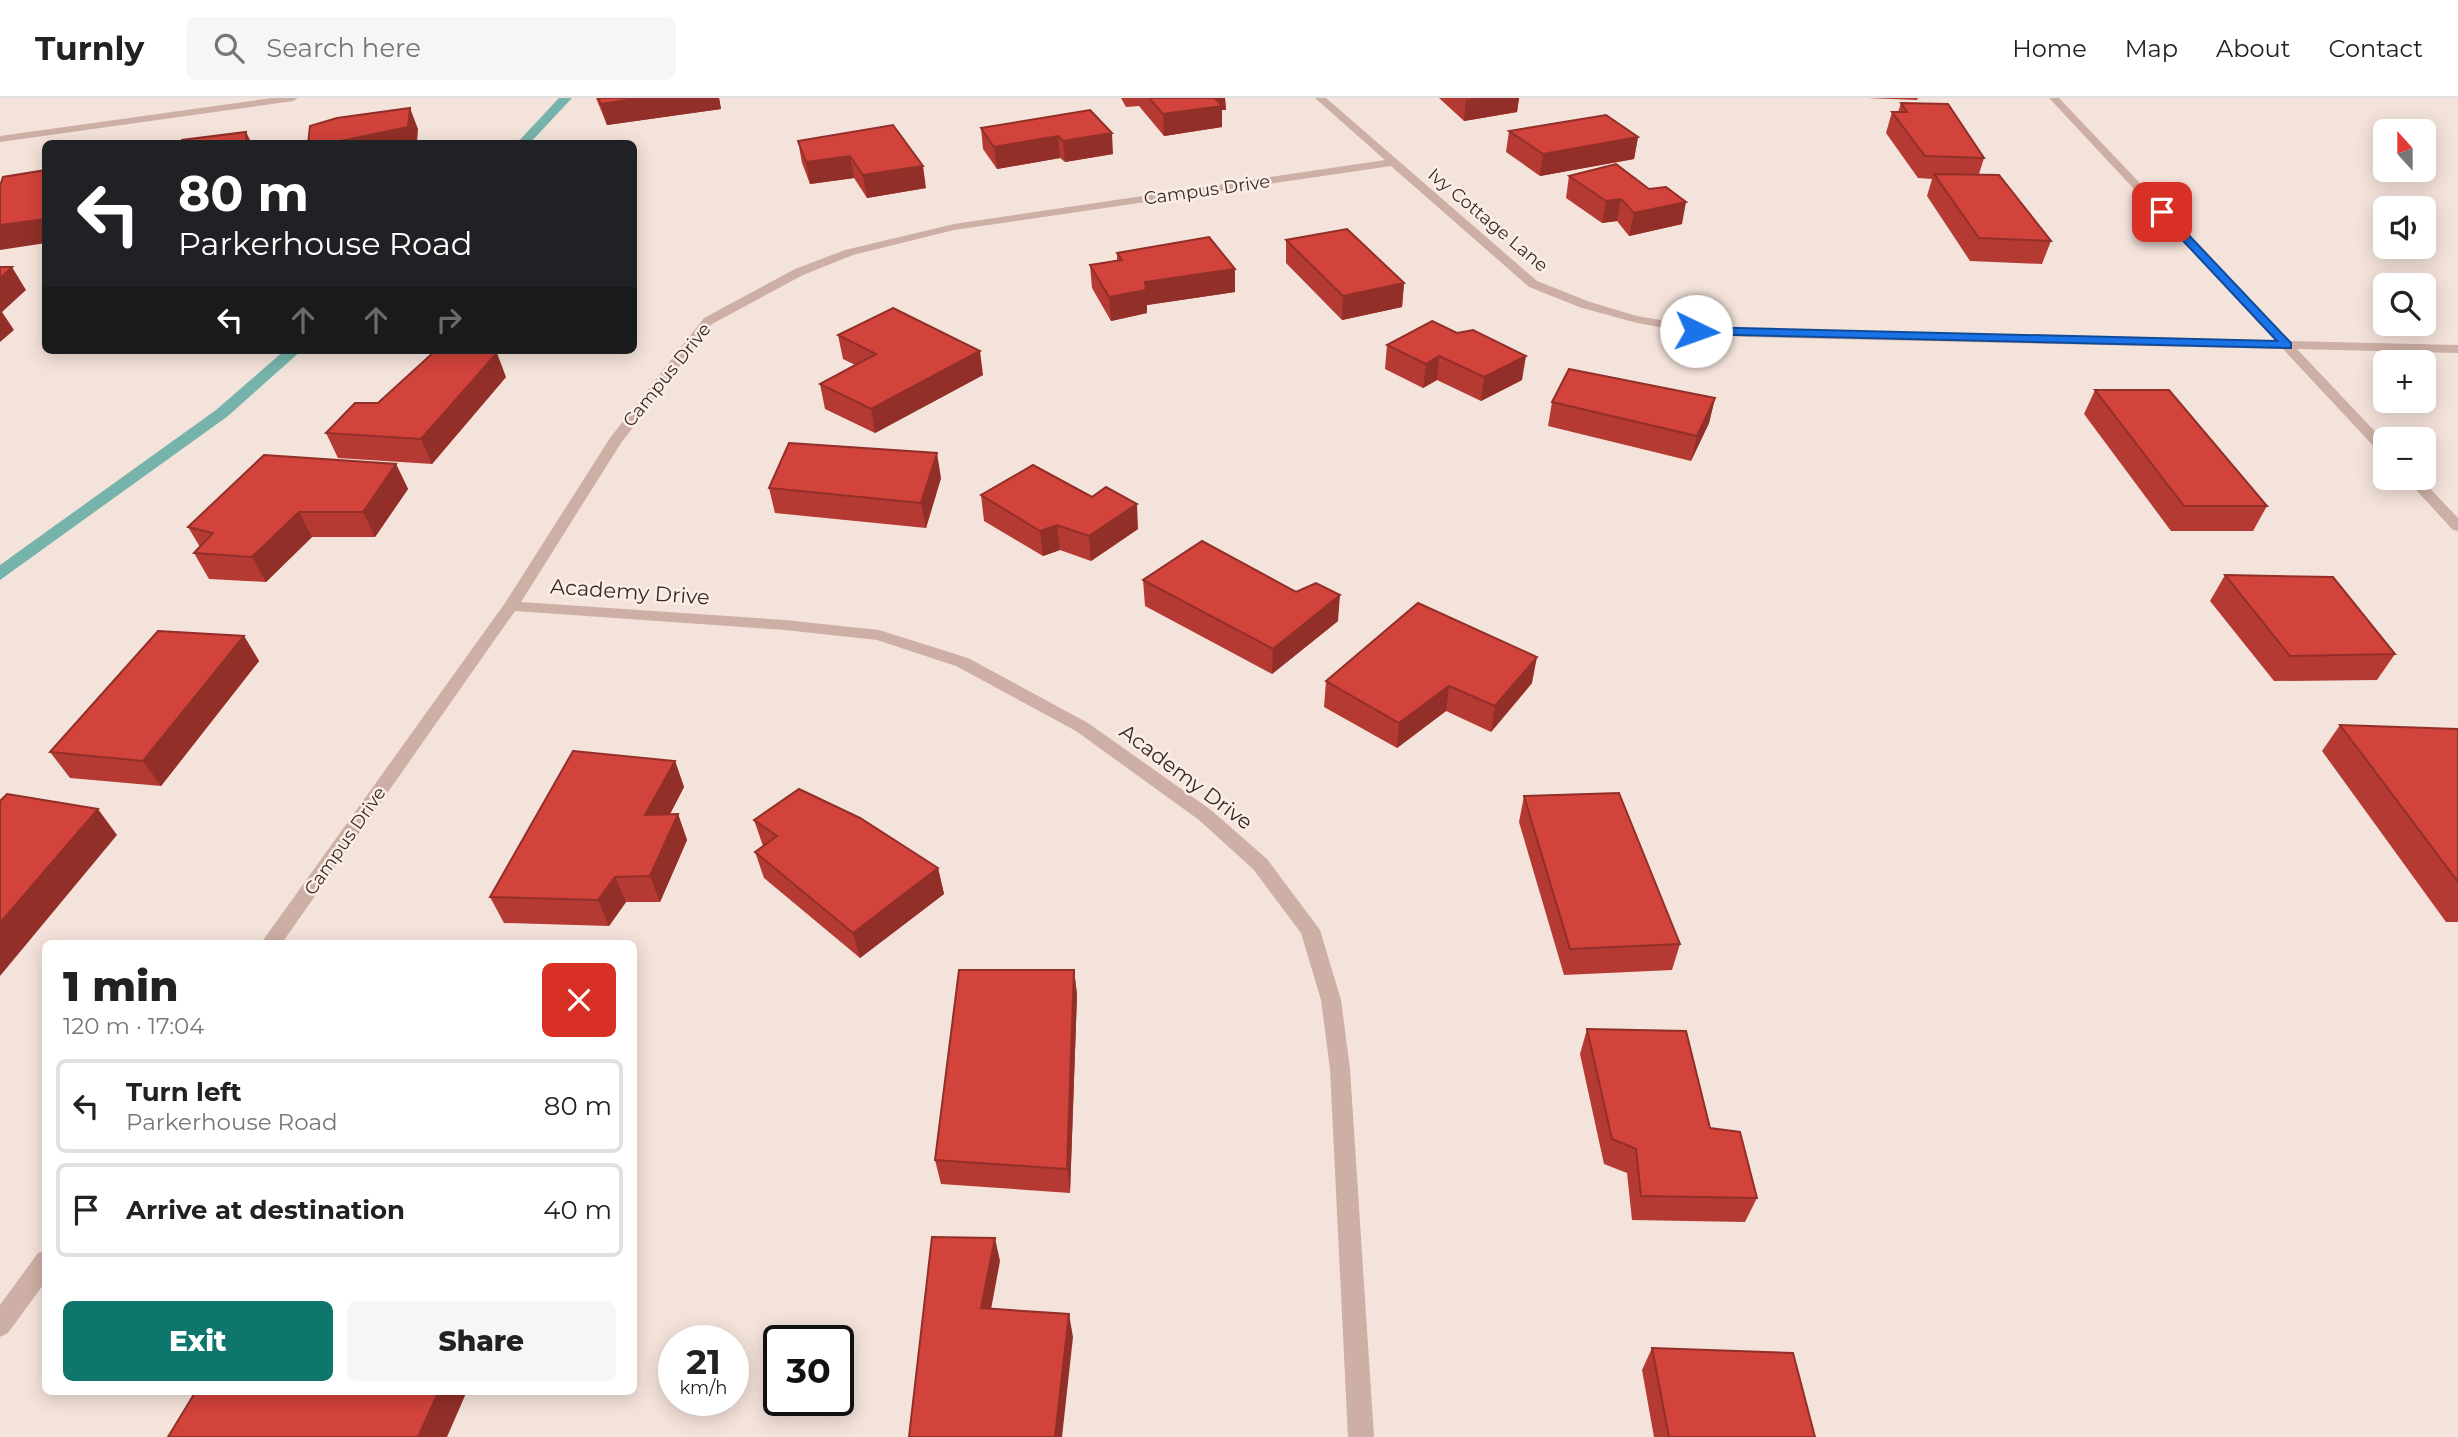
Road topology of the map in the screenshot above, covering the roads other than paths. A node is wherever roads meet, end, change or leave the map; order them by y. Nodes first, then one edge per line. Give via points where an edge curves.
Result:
1 (293, 98) edge
2 (1320, 98) edge
3 (2054, 98) edge
4 (0, 139) edge
5 (1394, 162) junction
6 (2287, 345) junction
7 (2458, 349) edge
8 (2373, 437) edge
9 (2423, 490) edge
10 (2458, 527) edge
11 (511, 607) junction
12 (273, 940) edge
13 (42, 1267) edge
14 (0, 1325) edge
15 (1362, 1437) edge

1 - 4 street
2 - 5 street, Ivy Cottage Lane
3 - 6 street
5 - 6 street, Ivy Cottage Lane via 1533,284 1642,323 1745,333
5 - 11 street, Campus Drive via 954,227 849,252 799,272 708,321 615,440
6 - 7 street, Ivy Cottage Lane
6 - 8 street
9 - 10 street
11 - 12 street, Campus Drive
11 - 15 street, Academy Drive via 879,635 962,662 1082,727 1205,815 1260,864 1310,930 1331,1000 1340,1069
13 - 14 street

